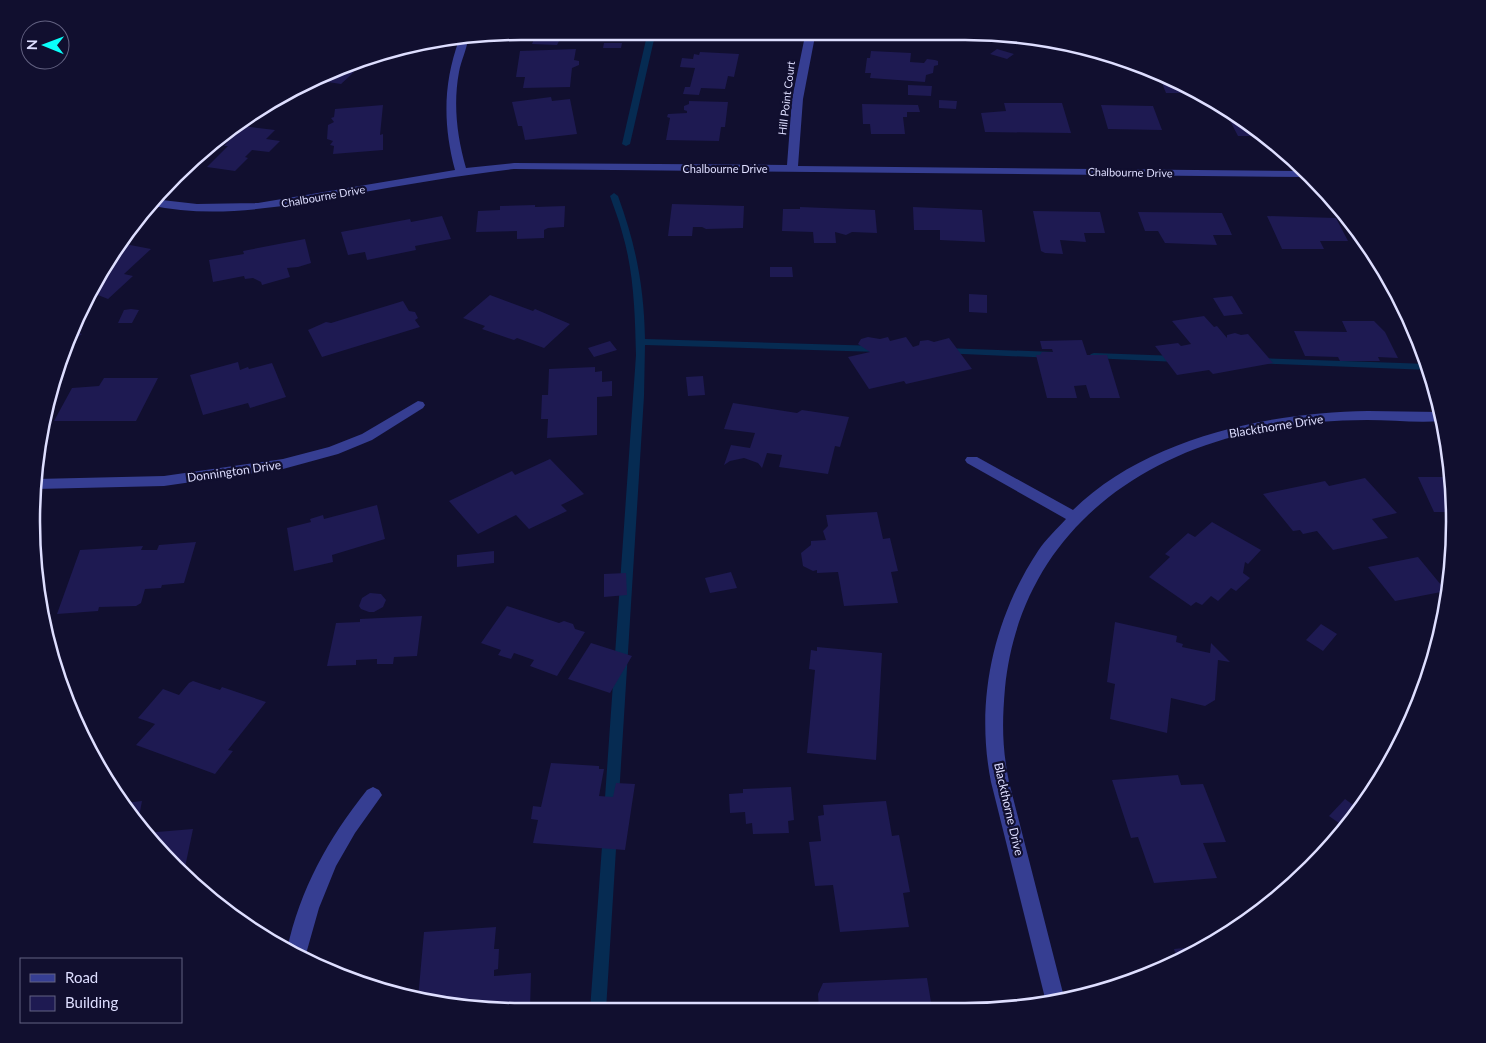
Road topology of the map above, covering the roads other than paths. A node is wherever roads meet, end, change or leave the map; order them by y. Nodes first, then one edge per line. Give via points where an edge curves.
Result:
1 (808, 40) edge
2 (462, 44) edge
3 (792, 168) junction
4 (461, 172) junction
5 (1298, 174) edge
6 (160, 203) edge
7 (418, 405) dead end
8 (1435, 417) edge
9 (972, 460) dead end
10 (42, 484) edge
11 (1074, 517) junction
12 (373, 795) dead end
13 (298, 947) edge
14 (1054, 995) edge

1 - 3 street, Hill Point Court via 794,118
2 - 4 street via 450,90 450,120
3 - 4 street, Chalbourne Drive via 514,166
3 - 5 street, Chalbourne Drive
4 - 6 street, Chalbourne Drive via 245,208 199,208
7 - 10 street, Donnington Drive via 366,437 334,451 283,464 164,481
8 - 11 street, Blackthorne Drive via 1339,416 1245,428 1169,452 1121,478
9 - 11 street
11 - 14 street, Blackthorne Drive via 1044,552 1006,631 996,677 993,727 1000,778
12 - 13 street via 346,830 331,857 305,920

